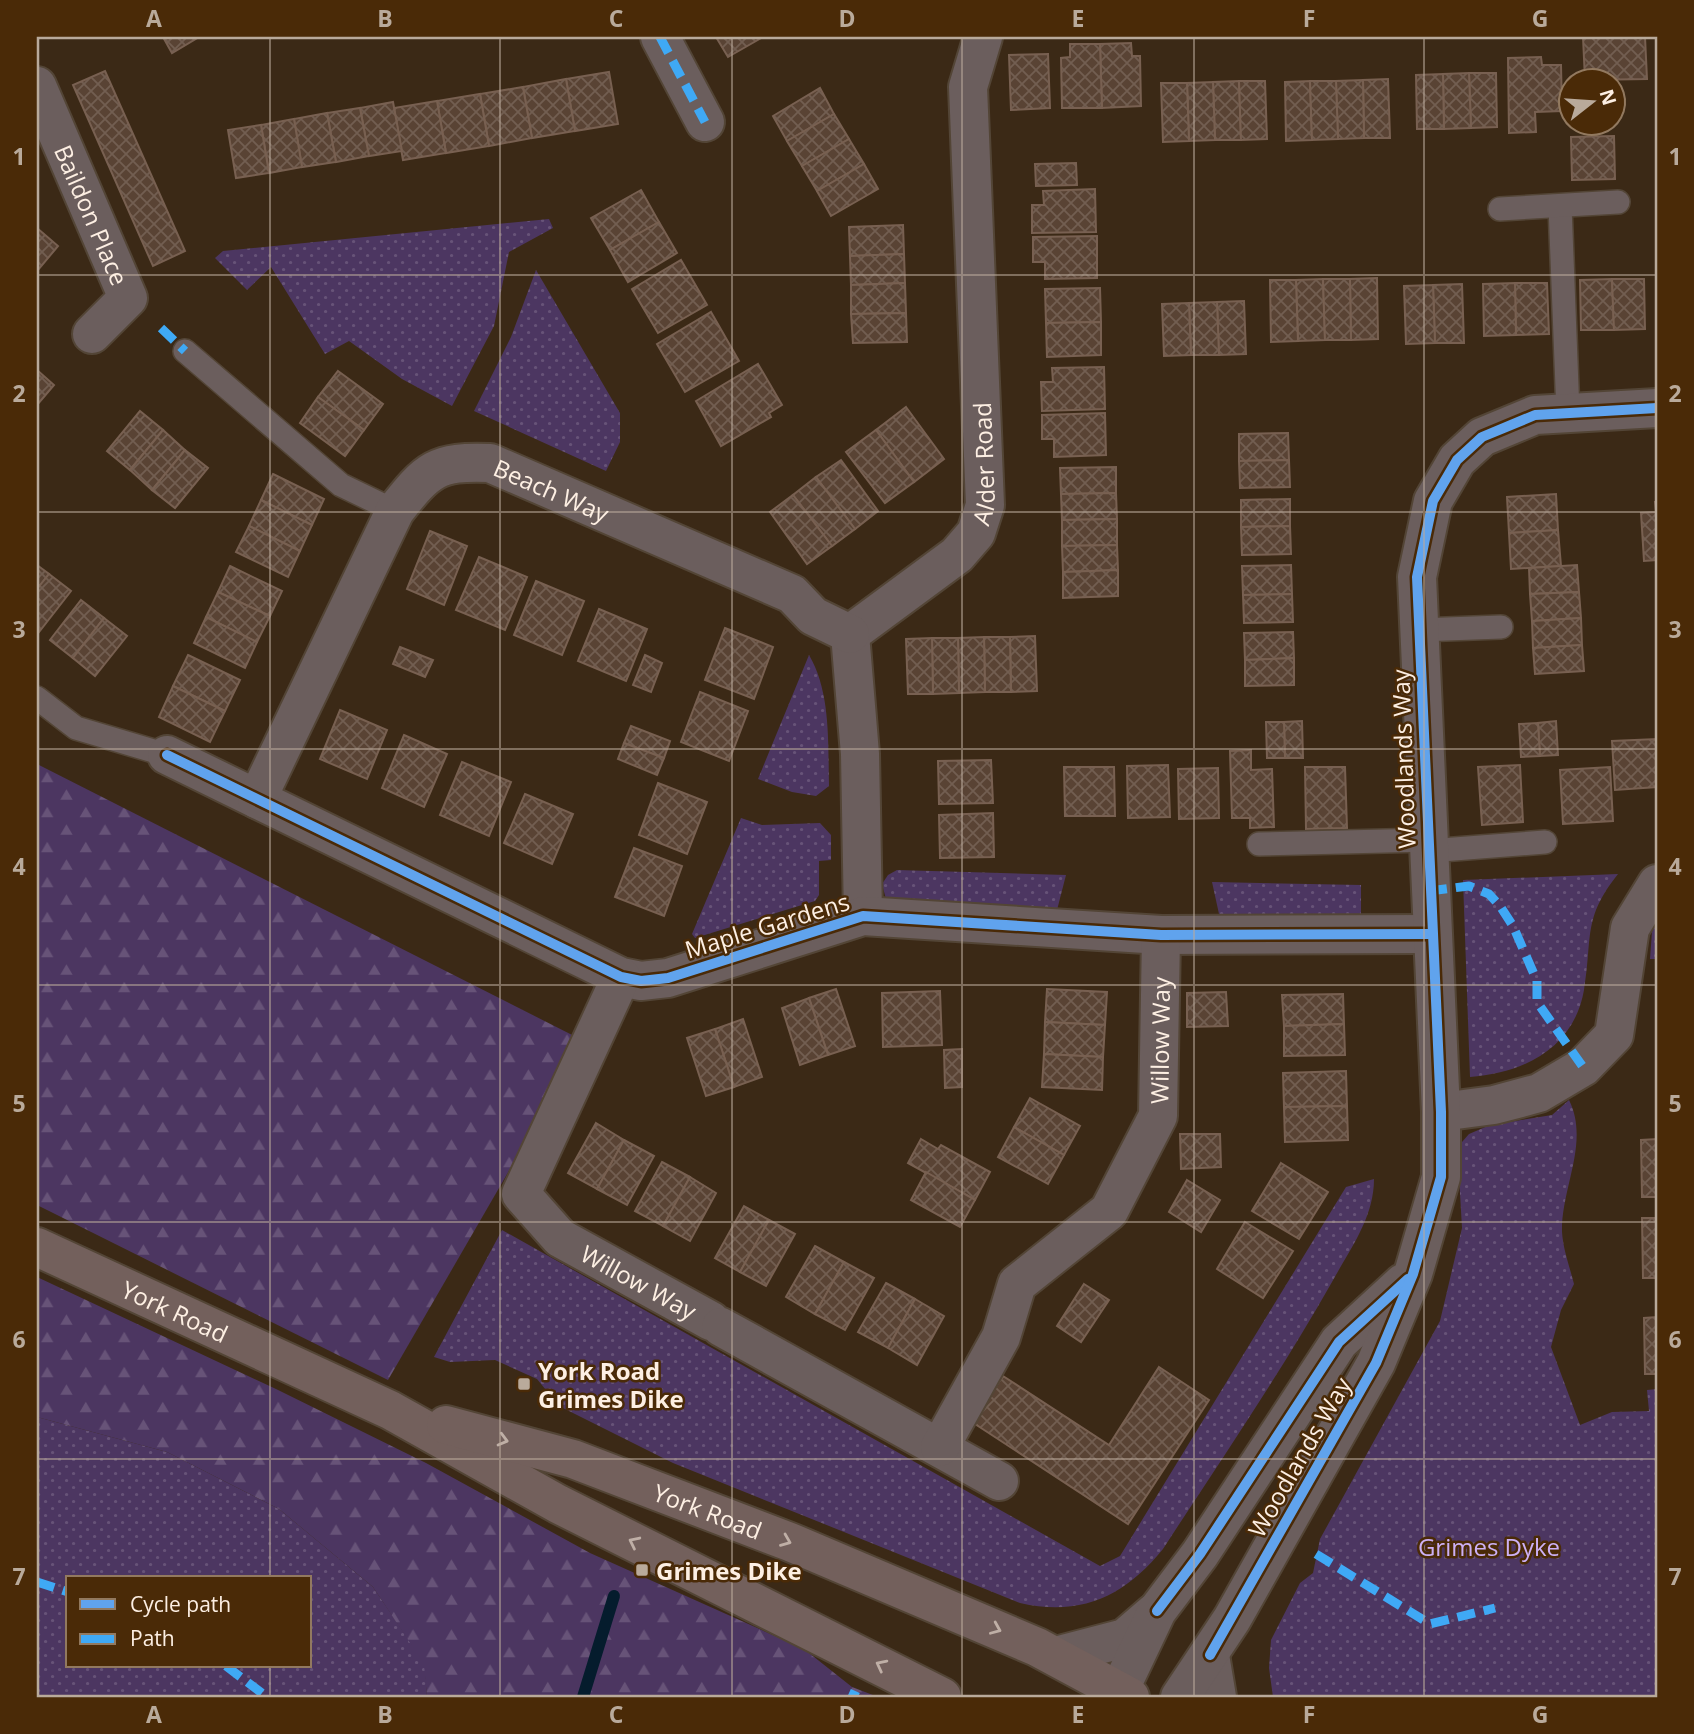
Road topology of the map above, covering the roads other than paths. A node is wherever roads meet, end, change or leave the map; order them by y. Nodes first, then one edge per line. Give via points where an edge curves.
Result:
1 (660, 37) edge
2 (983, 37) edge
3 (37, 86) edge
4 (705, 122) dead end
5 (1618, 202) dead end
6 (1560, 206) junction
7 (1500, 209) dead end
8 (92, 334) dead end
9 (186, 351) dead end
10 (1657, 408) edge
11 (1568, 413) junction
12 (395, 511) junction
13 (1501, 627) dead end
14 (1419, 630) junction
15 (850, 635) junction
16 (37, 698) edge
17 (167, 755) joint
18 (257, 799) junction
19 (1545, 842) dead end
20 (1259, 845) dead end
21 (1428, 845) junction
22 (1657, 884) edge
23 (863, 916) junction
24 (1431, 934) junction
25 (1161, 935) junction
26 (621, 977) junction
27 (1441, 1112) junction
28 (37, 1247) edge
29 (1413, 1275) junction
30 (390, 1410) junction
31 (940, 1447) junction
32 (999, 1481) dead end
33 (1157, 1611) junction
34 (1210, 1655) junction
35 (1056, 1656) junction
36 (1123, 1695) edge
37 (942, 1697) edge
38 (1180, 1697) edge
39 (1217, 1697) edge

1 - 4 street
2 - 15 street, Alder Road via 968,87 985,505 976,533 957,555
3 - 8 street, Baildon Place via 128,298
5 - 6 lane
6 - 7 lane
6 - 11 lane
9 - 12 lane via 341,485
10 - 11 street, Woodlands Way
11 - 14 street, Woodlands Way via 1535,415 1482,437 1457,460 1433,501 1417,577
12 - 15 street, Beach Way via 422,477 453,462 490,464 792,594 813,616
12 - 18 street, Beach Way
13 - 14 lane
14 - 21 street, Woodlands Way
15 - 23 street via 860,754
16 - 17 lane, Maple Gardens via 76,728
17 - 18 street, Maple Gardens
18 - 26 street, Maple Gardens
19 - 21 lane
20 - 21 lane
21 - 24 street, Woodlands Way
22 - 27 street via 1630,928 1614,1035 1583,1067 1539,1093
23 - 25 street, Maple Gardens
23 - 26 street, Maple Gardens via 668,978 641,981
24 - 25 street, Maple Gardens
24 - 27 street, Woodlands Way
25 - 31 street, Willow Way via 1158,1116 1109,1211 1017,1284 1001,1338
26 - 31 street, Willow Way via 521,1194 560,1238
27 - 29 street, Woodlands Way via 1441,1177
28 - 30 highway, York Road
29 - 33 street, Woodlands Way via 1339,1342 1200,1554
29 - 34 street, Woodlands Way via 1376,1363
30 -> 35 highway, York Road via 573,1459 790,1542
37 -> 30 highway, York Road via 558,1504
31 - 32 street, Willow Way
33 - 35 street, Woodlands Way via 1125,1638
33 - 36 street, Woodlands Way
34 - 38 street, Woodlands Way
34 - 39 street
35 - 36 highway, York Road

